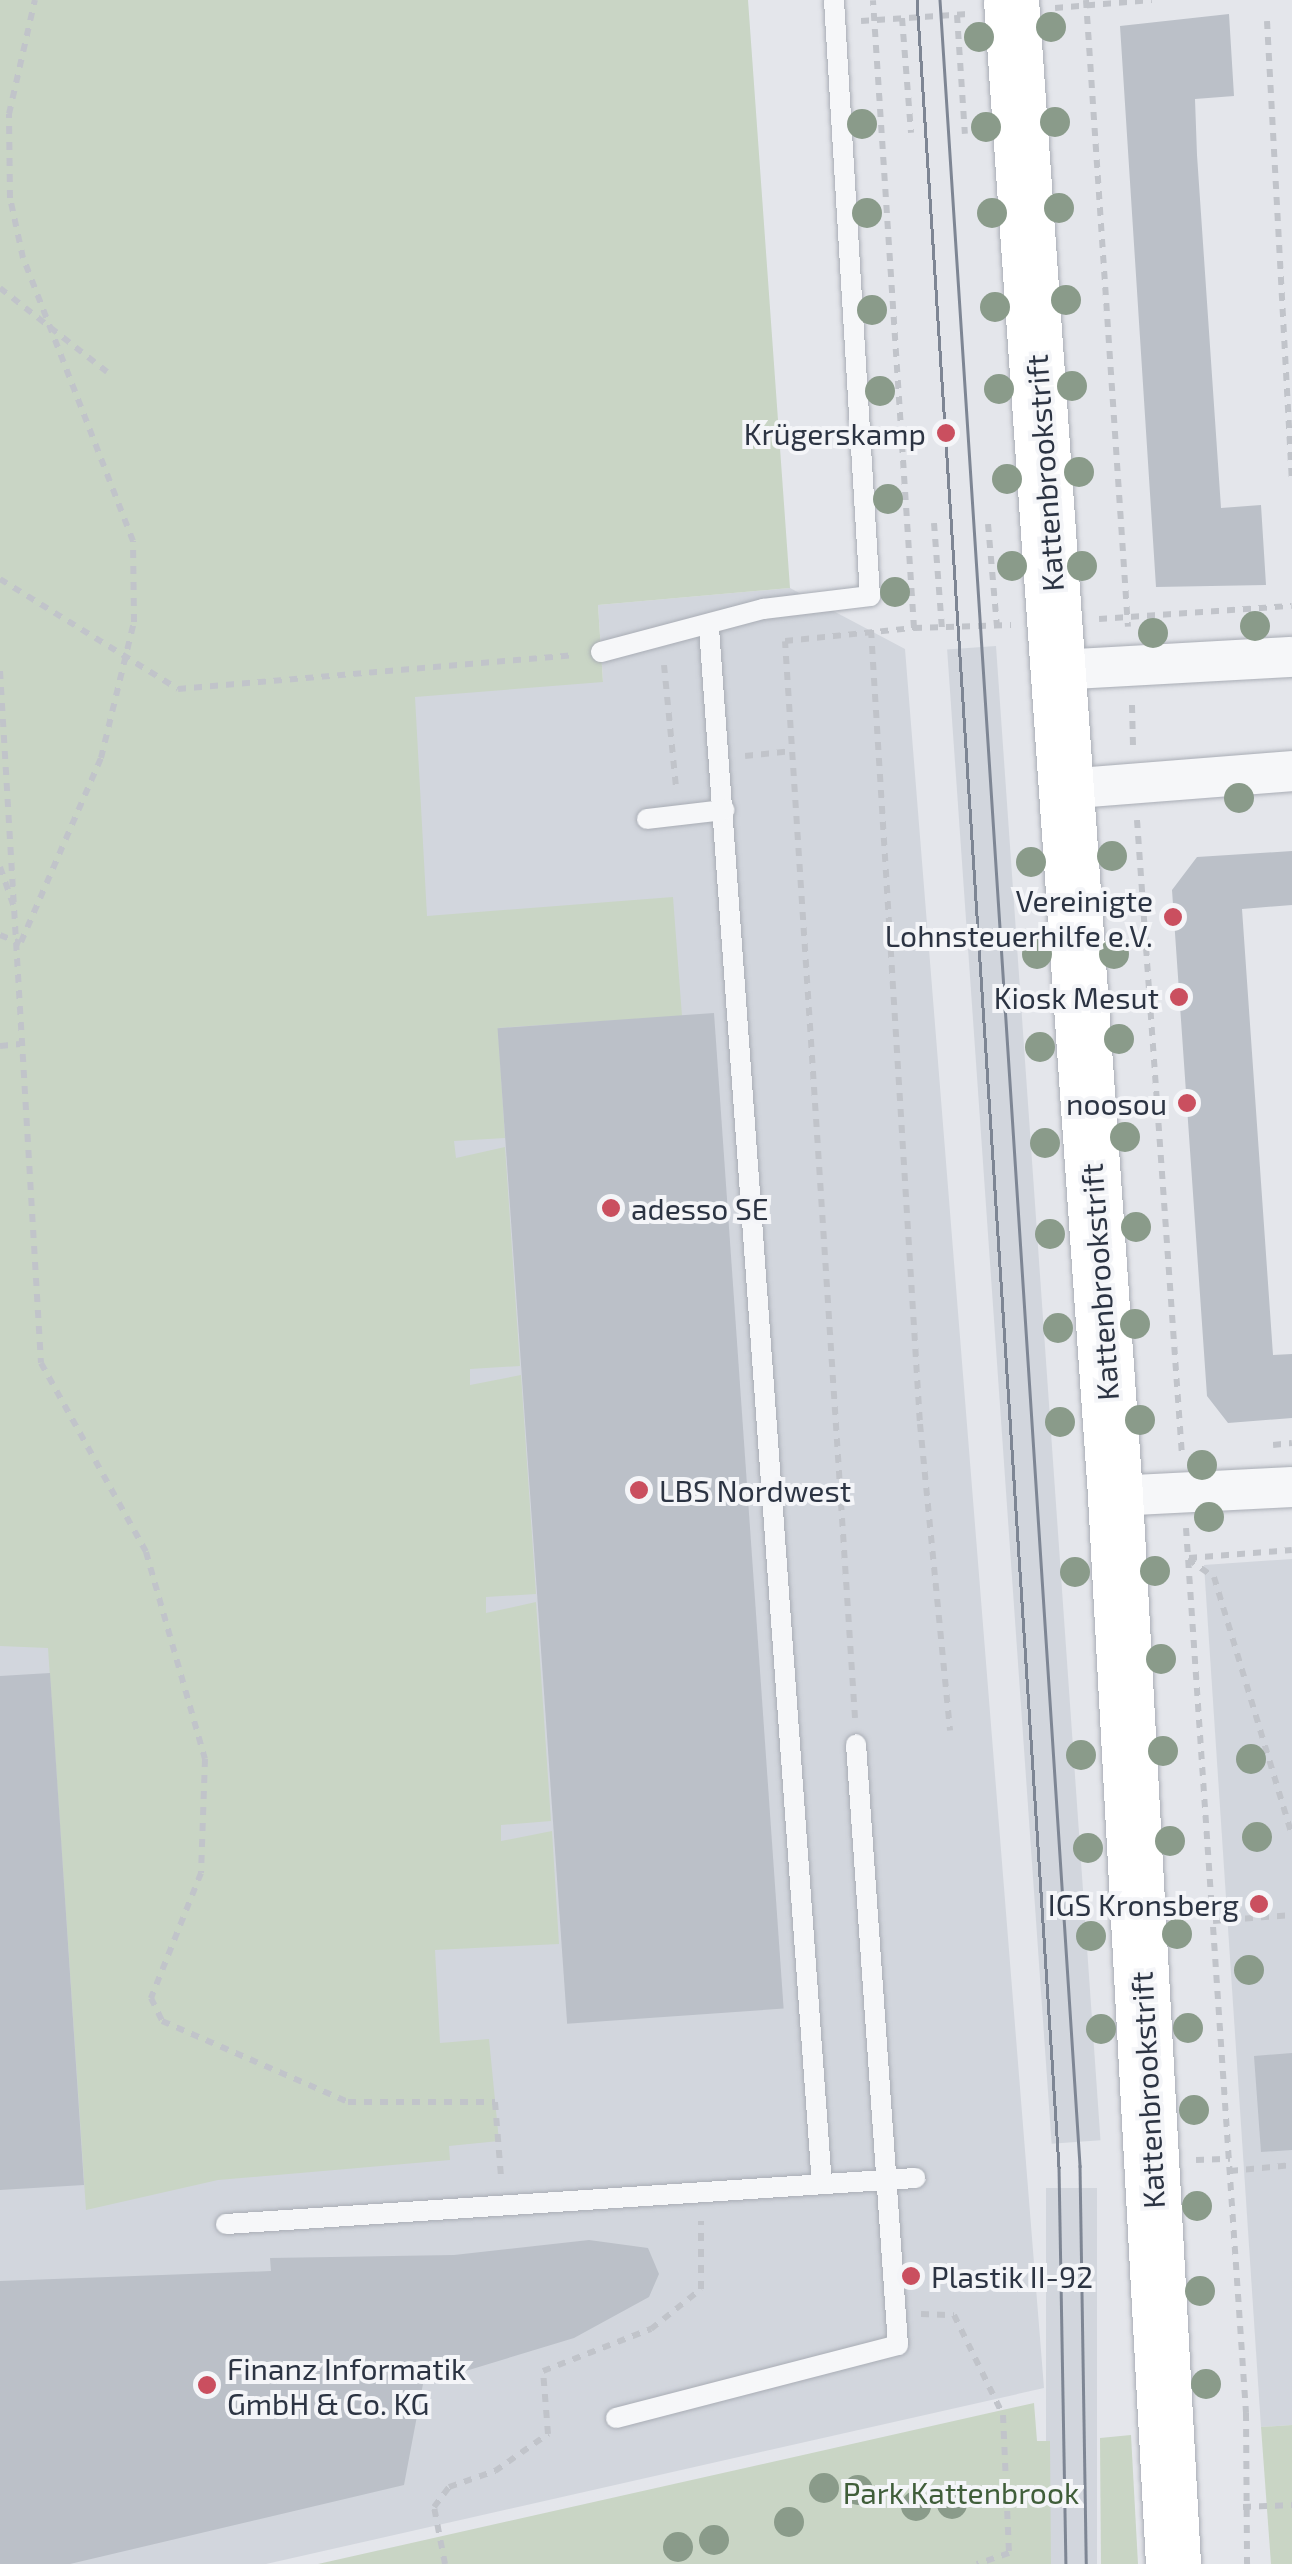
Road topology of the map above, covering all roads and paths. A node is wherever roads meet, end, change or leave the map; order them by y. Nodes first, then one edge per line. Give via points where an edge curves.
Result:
1 (36, 0) edge
2 (834, 0) edge
3 (873, 0) edge
4 (1010, 0) edge
5 (957, 15) dead end
6 (902, 18) dead end
7 (1266, 20) dead end
8 (911, 133) dead end
9 (965, 134) dead end
10 (0, 288) edge
11 (52, 330) junction
12 (107, 372) dead end
13 (1290, 402) edge
14 (1292, 483) edge
15 (934, 523) dead end
16 (988, 524) dead end
17 (0, 579) edge
18 (1292, 606) edge
19 (997, 626) junction
20 (709, 628) junction
21 (914, 628) junction
22 (942, 630) junction
23 (872, 632) junction
24 (662, 639) junction
25 (1055, 646) junction
26 (601, 652) joint
27 (127, 657) junction
28 (1292, 657) edge
29 (0, 671) edge
30 (1292, 771) edge
31 (1064, 789) junction
32 (724, 810) junction
33 (678, 815) junction
34 (647, 818) dead end
35 (0, 867) edge
36 (0, 935) edge
37 (20, 943) junction
38 (20, 1044) junction
39 (0, 1046) edge
40 (1292, 1487) edge
41 (1185, 1493) junction
42 (1115, 1496) junction
43 (1292, 1550) edge
44 (1187, 1559) junction
45 (950, 1731) dead end
46 (856, 1744) joint
47 (1292, 1835) edge
48 (1292, 1915) edge
49 (1212, 1921) junction
50 (1292, 2165) edge
51 (1230, 2171) junction
52 (915, 2178) dead end
53 (888, 2180) junction
54 (822, 2184) junction
55 (701, 2191) junction
56 (503, 2203) junction
57 (226, 2224) dead end
58 (895, 2305) junction
59 (616, 2418) dead end
60 (1292, 2506) edge
61 (1243, 2507) junction
62 (445, 2564) edge
63 (976, 2564) edge
64 (1174, 2564) edge
65 (1247, 2564) edge

1 - 11 path via 8,114 10,198
2 - 20 lane via 870,596 763,609
3 - 21 path
4 - 25 main road, Kattenbrookstrift
5 - 9 path
6 - 8 path
7 - 13 path
10 - 11 path
11 - 12 path
11 - 27 path via 133,541
13 - 14 path
15 - 22 path
16 - 19 path
17 - 27 path
18 - 25 path
19 - 22 path
19 - 25 path
20 - 24 lane
20 - 32 lane
21 - 22 path
21 - 23 path
23 - 45 path via 920,1424
23 - 46 path via 785,640
24 - 26 lane
24 - 33 path
25 - 28 street
25 - 31 main road, Kattenbrookstrift
26 - 27 path via 178,689
27 - 37 path via 101,758
29 - 37 path
30 - 31 street
31 - 42 main road, Kattenbrookstrift
32 - 33 lane
32 - 54 lane
33 - 34 lane
35 - 37 path
36 - 37 path
37 - 38 path
38 - 39 path
38 - 56 path via 41,1363 146,1552 204,1759 200,1873 151,1998 162,2022 348,2102 495,2102
40 - 41 street
41 - 42 street
41 - 44 path
42 - 64 main road, Kattenbrookstrift
43 - 44 path
44 - 47 path via 1214,1577
44 - 49 path
46 - 53 lane
48 - 49 path
49 - 51 path
50 - 51 path
51 - 61 path via 1246,2413
52 - 53 lane
53 - 54 lane
53 - 58 lane
54 - 55 lane
55 - 56 lane
55 - 62 path via 701,2288 651,2329 543,2371 548,2434 508,2465 449,2487 434,2507
56 - 57 lane
58 - 59 lane via 898,2345
58 - 63 path via 907,2314 954,2315 972,2363 1000,2402 1009,2554
60 - 61 path
61 - 65 path

